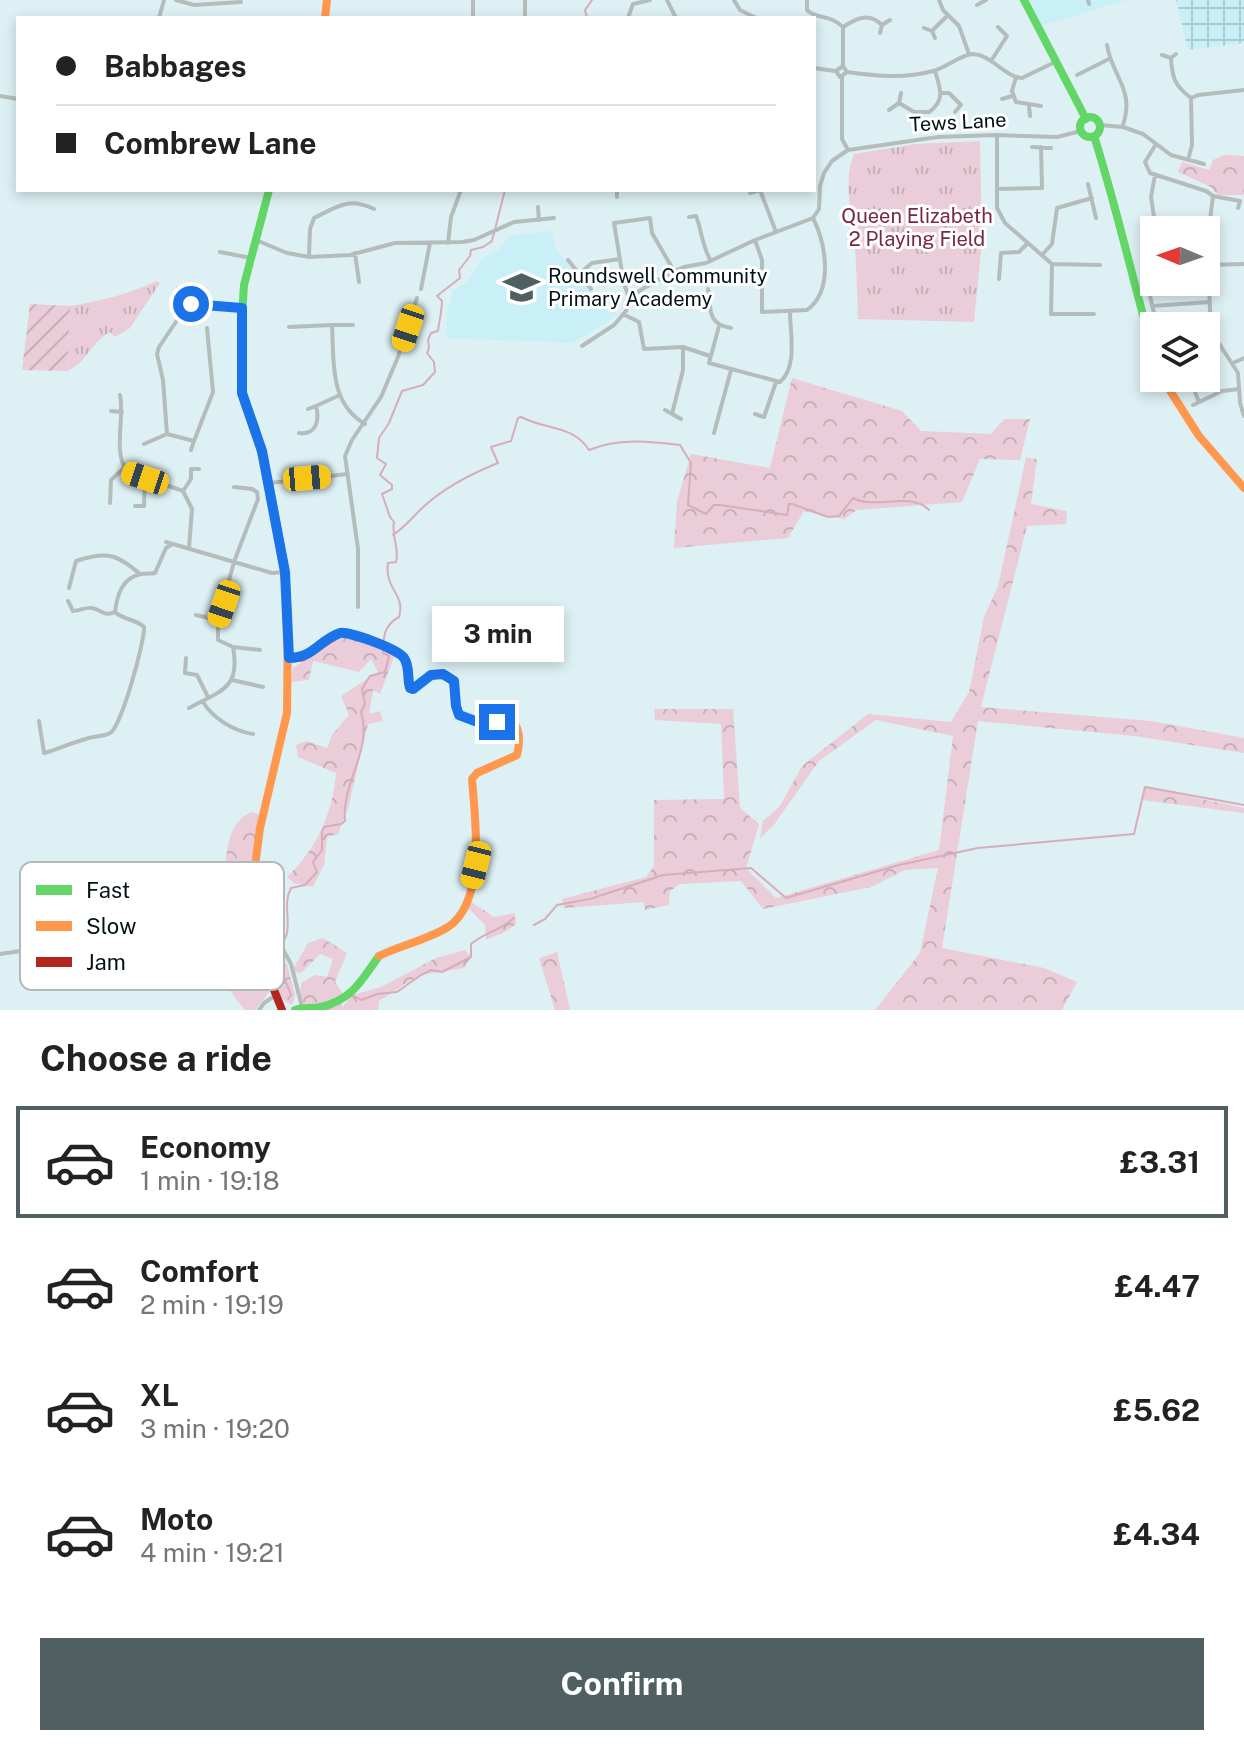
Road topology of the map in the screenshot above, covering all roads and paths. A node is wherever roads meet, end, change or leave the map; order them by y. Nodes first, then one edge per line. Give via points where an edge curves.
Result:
1 (176, 0) edge
2 (650, 0) edge
3 (734, 0) edge
4 (807, 0) edge
5 (939, 0) edge
6 (986, 0) edge
7 (1024, 0) edge
8 (241, 2) dead end
9 (632, 2) edge
10 (977, 5) dead end
11 (948, 15) junction
12 (752, 16) edge
13 (890, 20) dead end
14 (882, 25) junction
15 (843, 27) junction
16 (998, 27) dead end
17 (924, 28) dead end
18 (932, 31) junction
19 (880, 33) dead end
20 (1007, 36) junction
21 (1014, 36) dead end
22 (935, 38) dead end
23 (1107, 45) dead end
24 (969, 54) junction
25 (1176, 54) dead end
26 (1162, 55) dead end
27 (1171, 58) junction
28 (1109, 59) junction
29 (991, 61) junction
30 (1055, 62) junction
31 (843, 66) junction
32 (816, 68) edge
33 (836, 71) junction
34 (935, 71) junction
35 (847, 72) junction
36 (1077, 75) dead end
37 (842, 77) junction
38 (1016, 77) junction
39 (1244, 90) edge
40 (901, 93) dead end
41 (942, 93) junction
42 (1012, 96) junction
43 (1191, 98) junction
44 (1002, 99) dead end
45 (899, 103) junction
46 (969, 103) dead end
47 (961, 105) junction
48 (1029, 106) junction
49 (1041, 106) dead end
50 (889, 110) dead end
51 (955, 112) dead end
52 (1030, 116) dead end
53 (1086, 119) junction
54 (1100, 125) junction
55 (1123, 127) junction
56 (1081, 131) junction
57 (997, 135) junction
58 (1094, 136) junction
59 (1156, 144) junction
60 (1032, 147) dead end
61 (1041, 147) junction
62 (1051, 148) dead end
63 (848, 150) junction
64 (1188, 160) junction
65 (1204, 164) dead end
66 (1155, 175) junction
67 (1088, 184) dead end
68 (997, 189) junction
69 (268, 192) edge
70 (460, 192) edge
71 (617, 192) edge
72 (753, 192) edge
73 (761, 192) edge
74 (750, 193) dead end
75 (1213, 196) junction
76 (617, 197) dead end
77 (1092, 198) junction
78 (538, 207) dead end
79 (1238, 208) dead end
80 (374, 209) dead end
81 (1154, 216) edge
82 (1210, 216) edge
83 (689, 217) dead end
84 (554, 218) dead end
85 (813, 218) junction
86 (1096, 218) dead end
87 (539, 220) junction
88 (776, 232) junction
89 (256, 240) junction
90 (755, 240) junction
91 (430, 243) junction
92 (448, 243) junction
93 (1028, 243) junction
94 (220, 252) dead end
95 (355, 253) junction
96 (1042, 255) junction
97 (309, 257) junction
98 (251, 258) junction
99 (620, 259) junction
100 (568, 260) dead end
101 (711, 261) junction
102 (1052, 264) junction
103 (1244, 264) edge
104 (1100, 265) dead end
105 (1220, 265) edge
106 (674, 271) junction
107 (579, 274) junction
108 (999, 279) dead end
109 (359, 282) dead end
110 (178, 288) dead end
111 (421, 289) dead end
112 (591, 289) dead end
113 (708, 289) dead end
114 (1150, 296) dead end
115 (1210, 296) edge
116 (417, 298) dead end
117 (630, 300) junction
118 (1210, 302) junction
119 (1152, 306) junction
120 (186, 307) junction
121 (242, 308) junction
122 (790, 312) junction
123 (1142, 312) edge
124 (1154, 312) edge
125 (623, 314) junction
126 (1094, 314) dead end
127 (332, 325) junction
128 (353, 325) dead end
129 (719, 326) junction
130 (289, 327) dead end
131 (207, 328) dead end
132 (731, 328) dead end
133 (582, 346) dead end
134 (683, 347) junction
135 (710, 356) junction
136 (1244, 358) edge
137 (1233, 363) junction
138 (731, 370) junction
139 (776, 382) junction
140 (1239, 389) junction
141 (1169, 392) edge
142 (1193, 392) edge
143 (1220, 392) edge
144 (1220, 392) edge
145 (120, 395) dead end
146 (340, 395) junction
147 (316, 406) junction
148 (308, 409) dead end
149 (665, 410) dead end
150 (111, 411) dead end
151 (122, 412) junction
152 (1244, 413) edge
153 (672, 414) junction
154 (755, 414) dead end
155 (681, 419) dead end
156 (365, 424) junction
157 (714, 433) dead end
158 (167, 434) junction
159 (306, 440) dead end
160 (194, 441) junction
161 (144, 444) dead end
162 (191, 450) dead end
163 (124, 468) junction
164 (199, 469) dead end
165 (347, 474) junction
166 (145, 478) junction
167 (269, 483) junction
168 (234, 487) dead end
169 (1244, 488) edge
170 (183, 491) junction
171 (110, 495) junction
172 (120, 496) dead end
173 (110, 503) dead end
174 (135, 506) dead end
175 (166, 542) dead end
176 (173, 543) junction
177 (189, 548) junction
178 (234, 562) junction
179 (285, 572) junction
180 (140, 574) junction
181 (69, 588) dead end
182 (68, 601) dead end
183 (358, 609) dead end
184 (115, 612) junction
185 (196, 615) dead end
186 (218, 620) junction
187 (233, 647) junction
188 (260, 650) dead end
189 (186, 658) dead end
190 (289, 658) junction
191 (232, 680) junction
192 (263, 687) dead end
193 (208, 697) junction
194 (202, 701) junction
195 (189, 708) dead end
196 (39, 721) dead end
197 (253, 734) dead end
198 (256, 862) edge
199 (284, 949) edge
200 (20, 951) edge
201 (0, 954) edge
202 (274, 990) edge
203 (276, 995) junction
204 (298, 1008) edge
205 (259, 1010) edge
206 (282, 1010) edge

1 - 8 street via 194,5
2 - 9 street
3 - 12 street
4 - 15 street via 811,14 830,17
5 - 11 street
6 - 10 street
7 - 30 street
11 - 18 street
11 - 24 street via 959,26
13 - 14 street
14 - 15 street via 864,17
14 - 19 street
15 - 31 street
16 - 20 street
17 - 18 street
18 - 22 street
20 - 21 street
20 - 29 street
23 - 28 street
24 - 29 street
24 - 34 street
25 - 27 street
26 - 27 street
27 - 43 street via 1174,82
28 - 36 street
28 - 55 street via 1128,101
29 - 38 street
30 - 38 street
30 - 53 street
31 - 33 street
31 - 35 street
32 - 33 street
33 - 37 street
34 - 35 street via 908,77
34 - 41 street
35 - 37 street
37 - 63 street via 842,139
38 - 42 street
39 - 43 street
40 - 45 street
41 - 45 street via 935,108 923,114
41 - 47 street
42 - 44 street
42 - 48 street
43 - 64 street
45 - 50 street
46 - 47 street
47 - 51 street
48 - 49 street
48 - 52 street
53 - 54 street
53 - 56 street
54 - 55 street
54 - 58 street
55 - 59 street
56 - 57 street, Tews Lane via 1057,137
56 - 58 street
57 - 63 street, Tews Lane
57 - 68 street
58 - 123 street
59 - 64 street
59 - 66 street via 1145,162
60 - 61 street
61 - 62 street
61 - 68 street via 1042,188
63 - 85 street, Tews Lane via 828,167
64 - 65 street
66 - 75 street
66 - 81 street
67 - 77 street
68 - 93 street via 1001,219
69 - 89 street
70 - 92 street
71 - 76 street
72 - 74 street
73 - 88 street
75 - 79 street via 1240,201
75 - 82 street
77 - 86 street
77 - 96 street via 1057,208 1052,244
78 - 87 street
80 - 97 street via 347,202 314,218
83 - 101 street via 696,216
84 - 87 street
85 - 88 street
85 - 122 street via 824,245 824,277 811,307
87 - 92 street via 514,222 474,240
88 - 90 street
89 - 97 street
89 - 98 street
90 - 101 street
90 - 122 street via 762,260 762,312
91 - 92 street
91 - 95 street via 395,243
91 - 111 street
93 - 96 street
93 - 108 street via 1019,252 1001,253
94 - 98 street
95 - 97 street
95 - 109 street
96 - 102 street
98 - 121 street
99 - 106 street via 614,223 650,218 652,233
99 - 107 street via 592,263
99 - 117 street
100 - 107 street
101 - 106 street
102 - 104 street
102 - 126 street via 1051,314
103 - 105 street
106 - 117 street
107 - 112 street
110 - 120 street
113 - 129 street via 713,320
114 - 119 street
115 - 118 street
116 - 156 street via 398,357
117 - 125 street
118 - 119 street
118 - 137 street via 1211,331
119 - 124 street
120 - 121 street
120 - 158 street via 157,354
121 - 167 street via 242,393
122 - 139 street via 790,364 785,377
125 - 133 street
125 - 134 street via 639,322 644,349
127 - 128 street
127 - 130 street
127 - 146 street
129 - 132 street
129 - 135 street
131 - 160 street via 213,392
134 - 135 street
134 - 153 street
135 - 138 street via 709,363
136 - 137 street
137 - 140 street
138 - 139 street
138 - 157 street
139 - 154 street via 764,417
140 - 144 street
140 - 152 street
141 - 169 street via 1224,469
142 - 143 street via 1196,404
145 - 151 street
146 - 147 street
146 - 156 street
147 - 148 street
147 - 159 street via 315,428 302,434
149 - 153 street
150 - 151 street
151 - 163 street
153 - 155 street
156 - 165 street via 347,450
158 - 160 street
158 - 161 street
160 - 162 street
163 - 166 street
163 - 171 street via 111,480
164 - 170 street via 191,466
165 - 167 street
165 - 183 street via 358,549
166 - 170 street
166 - 174 street via 144,506
167 - 179 street
168 - 178 street via 252,489 258,499
170 - 177 street via 192,509
171 - 172 street
171 - 173 street
175 - 176 street
176 - 177 street
176 - 180 street via 155,573
177 - 178 street
178 - 179 street
178 - 186 street
179 - 190 street
180 - 181 street via 126,560 96,556 76,561
180 - 184 street via 120,590
182 - 184 street via 73,611
184 - 196 street via 144,627 144,636 110,734 44,753
185 - 186 street
186 - 187 street via 218,640
187 - 188 street
187 - 191 street
189 - 193 street via 185,673 197,675
190 - 198 street via 287,713
190 - 204 street via 302,658 342,632 405,658 410,688 436,674 450,678 459,715 475,721 513,721 519,728 513,758 472,779 476,865 457,919 377,957 366,978 345,995 324,1006
191 - 192 street
191 - 193 street
193 - 194 street
194 - 195 street
194 - 197 street via 209,712 240,732
199 - 204 street
200 - 201 street
202 - 203 street
203 - 205 street
203 - 206 street

